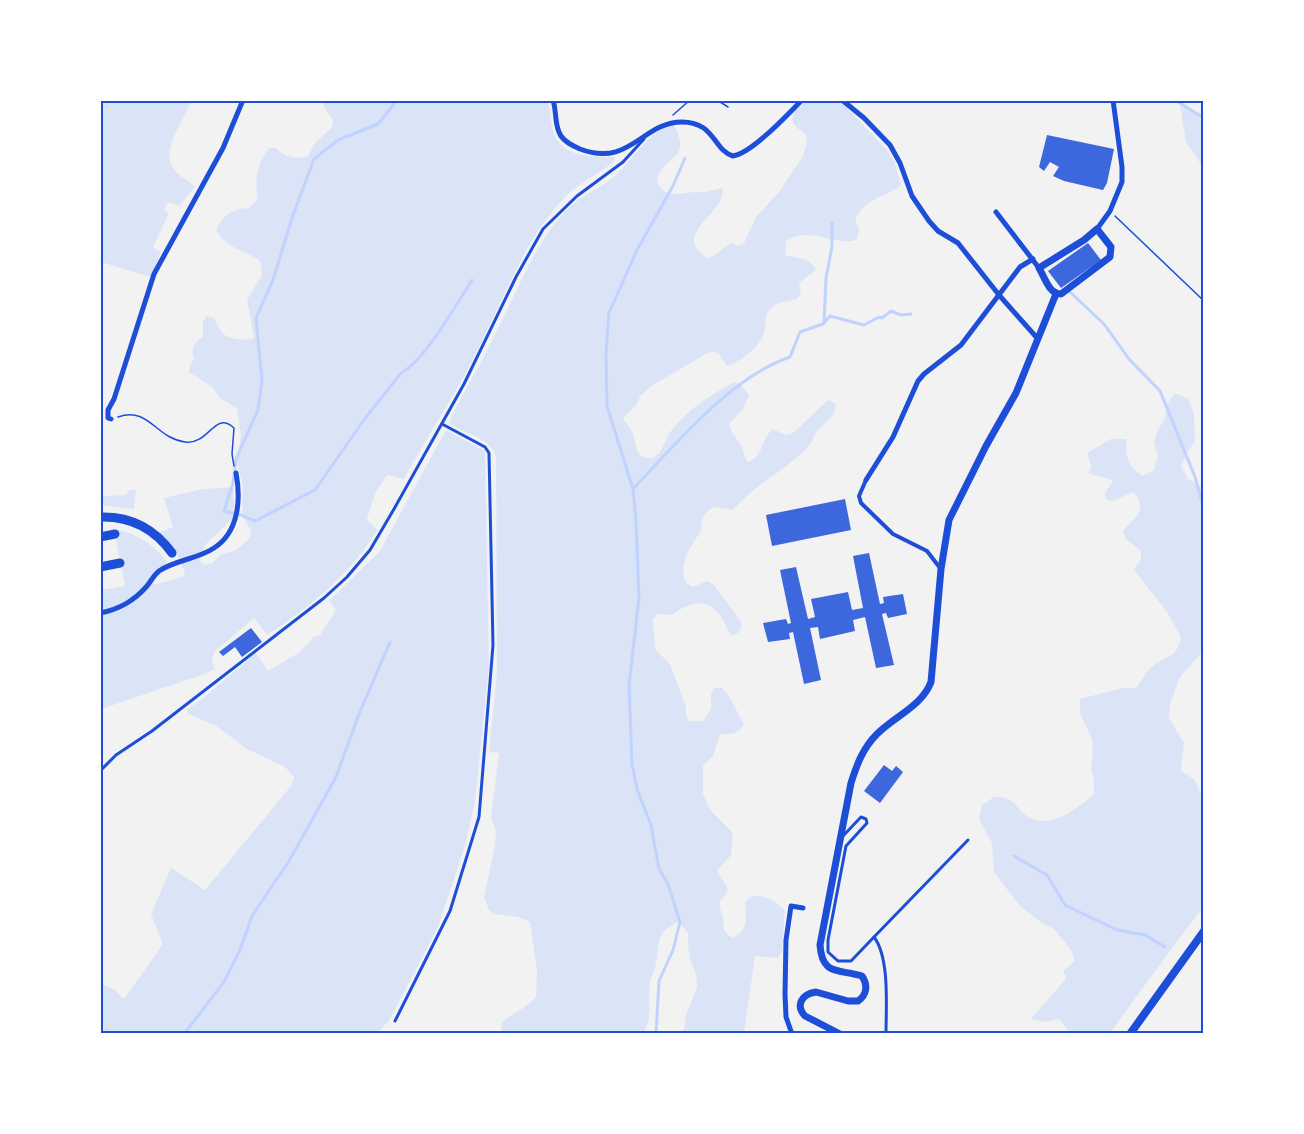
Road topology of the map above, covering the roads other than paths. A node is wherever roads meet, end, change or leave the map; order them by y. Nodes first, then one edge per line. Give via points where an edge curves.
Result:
1 (243, 100) edge
2 (553, 100) edge
3 (802, 100) edge
4 (842, 100) edge
5 (1113, 100) edge
6 (646, 136) junction
7 (996, 212) dead end
8 (1097, 229) junction
9 (1033, 259) junction
10 (1039, 268) junction
11 (1056, 294) junction
12 (999, 295) junction
13 (1038, 339) junction
14 (111, 419) road end
15 (442, 424) junction
16 (236, 472) road end
17 (866, 480) joint
18 (100, 517) edge
19 (115, 534) dead end
20 (100, 537) edge
21 (172, 553) dead end
22 (120, 562) dead end
23 (100, 567) edge
24 (941, 569) junction
25 (100, 613) edge
26 (100, 771) edge
27 (840, 839) junction
28 (968, 840) dead end
29 (803, 908) dead end
30 (1203, 931) edge
31 (874, 937) junction
32 (395, 1021) dead end
33 (792, 1034) edge
34 (840, 1034) edge
35 (886, 1034) edge
36 (1130, 1034) edge

1 - 14 street via 223,148 154,274 108,410
2 - 6 street via 560,136 574,147 611,153
3 - 6 street via 770,131 734,156 699,125 665,124
4 - 12 street via 890,146 924,214 938,231 958,243
5 - 8 street via 1122,182 1110,211
6 - 15 lane via 623,162 577,196 543,229
7 - 9 street
8 - 10 street
8 - 11 street via 1111,247 1110,257
9 - 10 street
9 - 12 street via 1020,267
10 - 11 street
11 - 13 street
12 - 13 street
12 - 17 street via 961,345 918,381 893,437
13 - 24 street via 1017,393 949,520
15 - 26 lane via 370,550 347,577
15 - 32 lane via 489,453 492,668 479,818 450,911
16 - 25 street via 237,513 225,537 214,548 158,572 131,602
17 - 24 street via 859,496 861,503 892,534 927,551
18 - 21 highway via 134,521 148,528
19 - 20 highway
22 - 23 highway
24 - 27 street via 931,682 922,698 877,733 863,752 851,783
27 - 31 lane via 861,817 866,819 867,823 846,846 828,952 838,961 851,961
27 - 34 street via 820,953 830,969 862,976 866,990 858,1001 810,993 800,1005 805,1016
28 - 31 lane
29 - 33 street via 791,906 786,940 786,1017
30 - 36 main road
31 - 35 lane via 886,988

